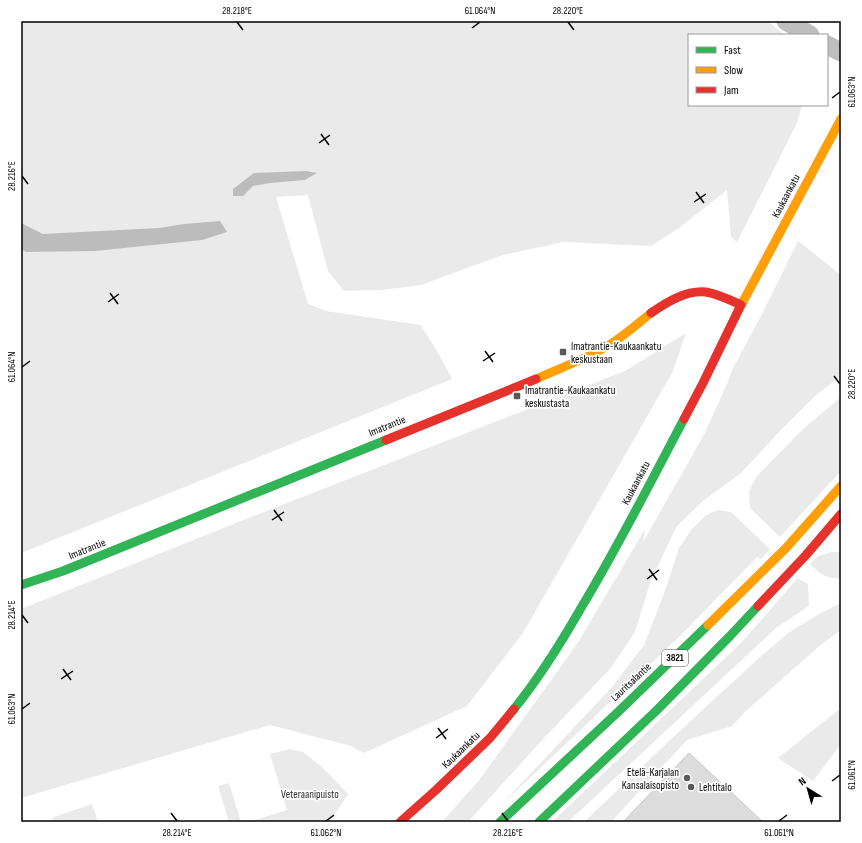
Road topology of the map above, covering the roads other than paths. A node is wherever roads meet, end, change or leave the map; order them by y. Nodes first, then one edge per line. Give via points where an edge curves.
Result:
1 (786, 21) edge
2 (808, 34) edge
3 (828, 46) edge
4 (841, 52) edge
5 (841, 119) edge
6 (742, 305) junction
7 (841, 486) edge
8 (841, 514) edge
9 (830, 518) edge
10 (33, 582) junction
11 (21, 585) edge
12 (21, 589) edge
13 (400, 822) edge
14 (500, 822) edge
15 (539, 822) edge

1 - 2 street
3 - 4 street
5 - 6 street, Kaukaankatu
6 - 10 street, Imatrantie via 711,293 683,295 668,302 616,341 581,360
6 - 13 street, Kaukaankatu via 607,565 563,639 526,694 490,738
7 - 9 street, Lauritsalantie / 3821
8 - 9 street, Lauritsalantie / 3821
9 - 14 street, Lauritsalantie / 3821 via 757,578
9 - 15 street, Lauritsalantie / 3821 via 806,555 730,636 657,710
10 - 11 street, Imatrantie
10 - 12 street, Imatrantie

